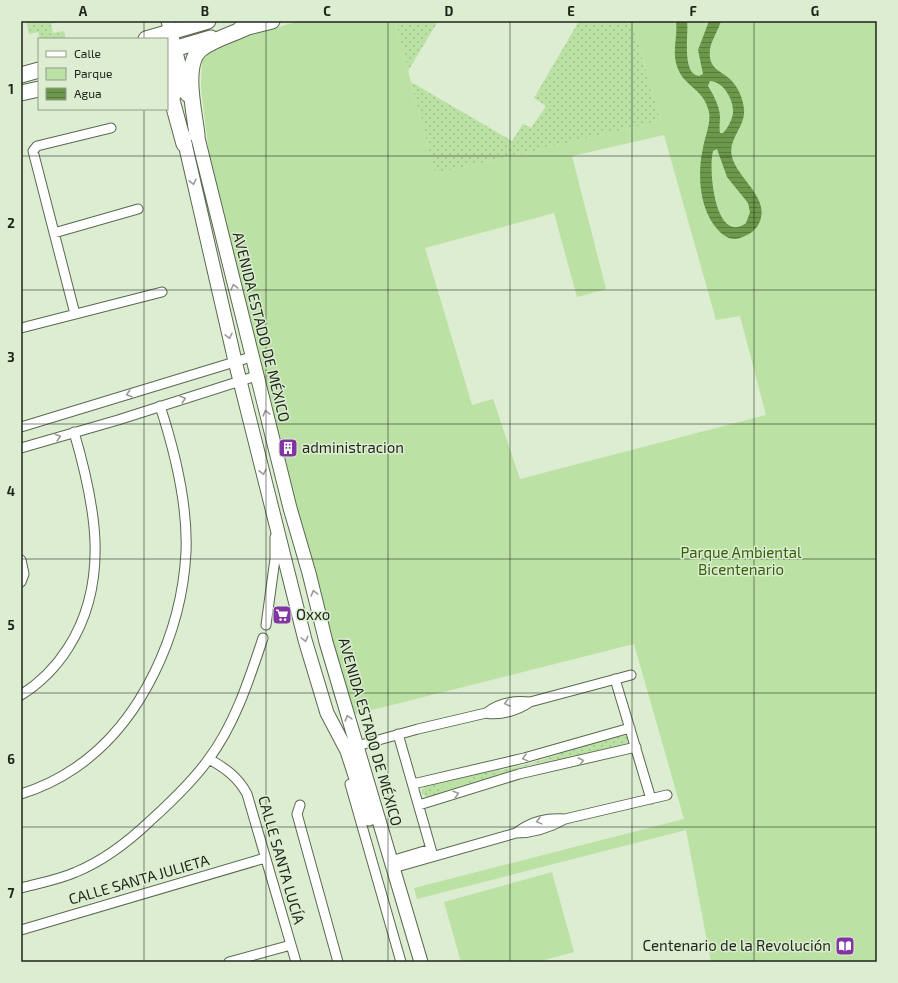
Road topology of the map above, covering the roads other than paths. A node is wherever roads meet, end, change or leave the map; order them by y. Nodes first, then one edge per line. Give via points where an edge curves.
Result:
1 (272, 21) edge
2 (200, 22) edge
3 (248, 27) junction
4 (167, 38) edge
5 (168, 41) edge
6 (168, 44) edge
7 (38, 70) edge
8 (21, 75) edge
9 (168, 86) edge
10 (38, 89) edge
11 (21, 93) edge
12 (111, 128) dead end
13 (198, 135) junction
14 (184, 144) junction
15 (138, 209) dead end
16 (54, 233) junction
17 (162, 292) dead end
18 (75, 314) junction
19 (21, 328) edge
20 (251, 357) junction
21 (235, 361) junction
22 (256, 376) junction
23 (240, 380) junction
24 (160, 406) junction
25 (21, 428) edge
26 (74, 432) junction
27 (254, 434) junction
28 (272, 434) junction
29 (21, 448) edge
30 (276, 453) junction
31 (258, 454) junction
32 (275, 521) junction
33 (21, 560) edge
34 (21, 582) edge
35 (266, 625) dead end
36 (263, 638) dead end
37 (631, 675) dead end
38 (615, 679) junction
39 (21, 695) edge
40 (630, 728) junction
41 (398, 734) junction
42 (357, 746) junction
43 (636, 747) junction
44 (209, 759) junction
45 (350, 784) dead end
46 (412, 784) junction
47 (21, 794) edge
48 (667, 795) dead end
49 (651, 799) junction
50 (300, 805) dead end
51 (419, 806) junction
52 (432, 853) junction
53 (265, 858) junction
54 (392, 864) junction
55 (21, 888) edge
56 (21, 930) edge
57 (291, 945) junction
58 (229, 962) edge
59 (296, 962) edge
60 (338, 962) edge
61 (401, 962) edge
62 (413, 962) edge
63 (421, 962) edge

1 - 3 main road
2 - 4 main road
3 - 4 main road
3 - 13 main road via 208,45 200,50 195,58 191,81
5 - 13 main road, AVENIDA ESTADO DE MÉXICO
6 - 14 main road, AVENIDA ESTADO DE MÉXICO
7 - 8 main road
9 - 14 main road
10 - 11 main road
12 - 16 street via 33,149
20 -> 13 main road, AVENIDA ESTADO DE MÉXICO
14 -> 21 main road, AVENIDA ESTADO DE MÉXICO
15 - 16 street
16 - 18 street
17 - 18 street
18 - 19 street
20 - 21 street
20 - 22 main road, AVENIDA ESTADO DE MÉXICO
21 - 23 main road, AVENIDA ESTADO DE MÉXICO
21 -> 25 street
22 - 23 street
28 -> 22 main road, AVENIDA ESTADO DE MÉXICO
24 -> 23 street
23 - 27 main road, AVENIDA ESTADO DE MÉXICO
24 - 26 street
24 - 47 street via 169,434 184,508 186,550 174,627 157,668 141,696 104,744 76,768
29 -> 26 street
26 - 39 street via 92,501 96,538 94,583 84,620 72,642 39,682
27 - 28 main road
27 - 31 main road, AVENIDA ESTADO DE MÉXICO
28 - 30 main road, AVENIDA ESTADO DE MÉXICO
30 - 31 main road via 270,450
42 -> 30 main road, AVENIDA ESTADO DE MÉXICO via 326,642
31 -> 32 main road, AVENIDA ESTADO DE MÉXICO
32 - 35 street via 275,558
32 -> 62 main road, AVENIDA ESTADO DE MÉXICO via 315,675 327,713 355,771
33 - 34 street via 24,574
36 - 44 street via 240,703
37 - 38 street
38 - 40 street
38 - 41 street via 530,702 522,708 495,715 486,713
40 - 43 street
40 -> 46 street via 524,758
41 - 42 street
41 - 46 street
42 - 54 main road, AVENIDA ESTADO DE MÉXICO
43 - 49 street
51 -> 43 street via 525,772
44 - 53 street, CALLE SANTA LUCÍA via 229,771 243,787
44 - 55 street via 172,801 112,853 77,872
45 - 61 street
46 - 51 street
48 - 49 street
49 - 52 street via 564,820 530,833 516,833
50 - 60 street via 297,814
51 - 52 street
52 - 54 street
53 - 56 street, CALLE SANTA JULIETA
53 - 57 street, CALLE SANTA LUCÍA
54 - 63 main road, AVENIDA ESTADO DE MÉXICO
57 - 58 street
57 - 59 street, CALLE SANTA LUCÍA

